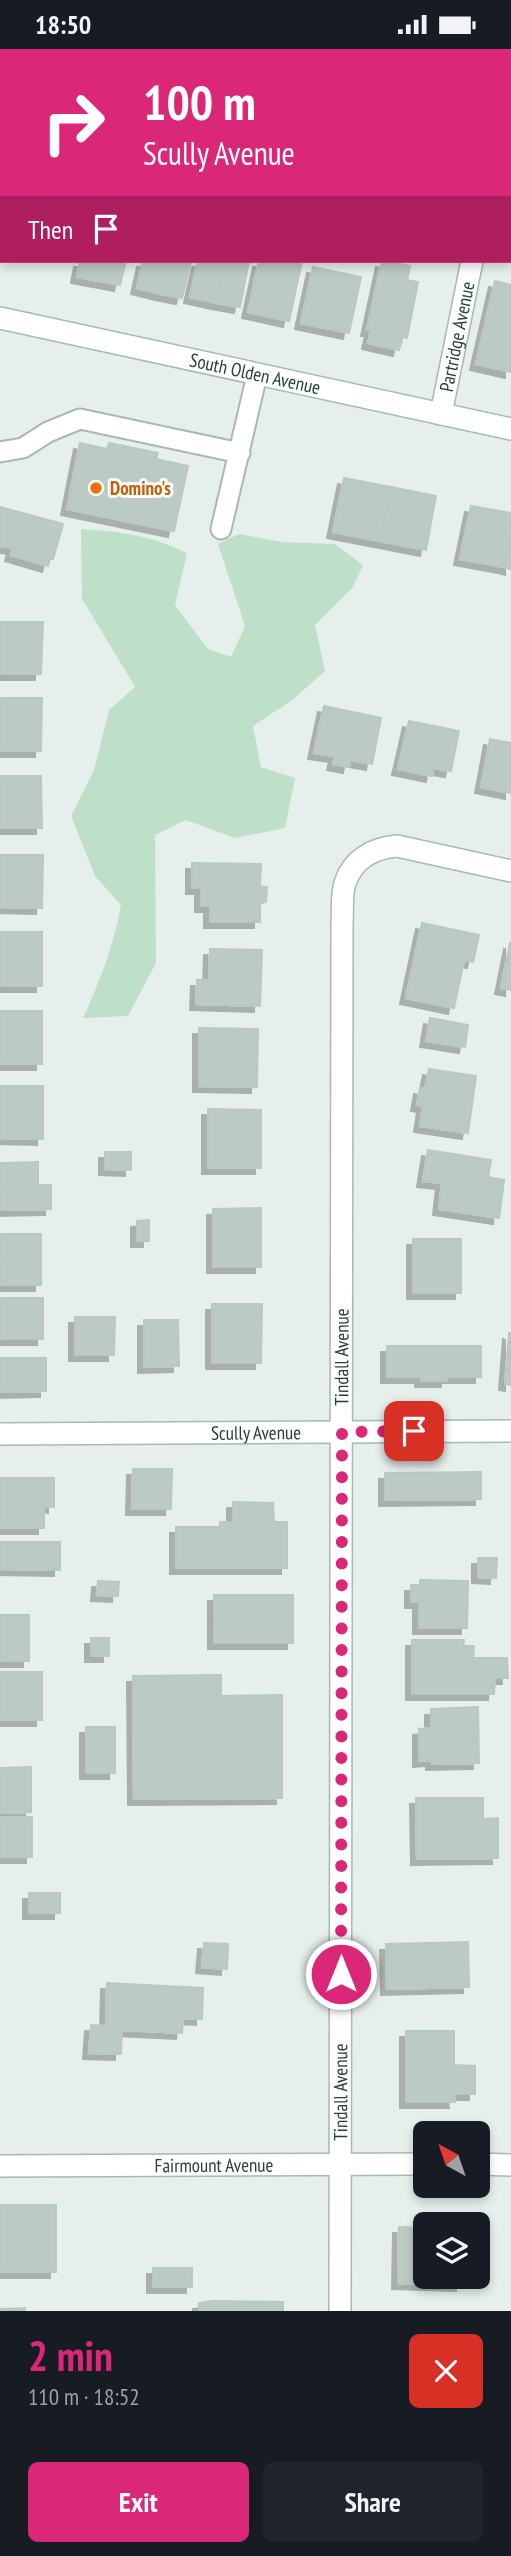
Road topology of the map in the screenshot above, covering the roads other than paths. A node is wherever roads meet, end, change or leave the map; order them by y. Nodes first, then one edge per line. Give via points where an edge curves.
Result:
1 (472, 263) edge
2 (0, 318) edge
3 (257, 375) junction
4 (441, 414) junction
5 (511, 429) edge
6 (0, 452) edge
7 (240, 453) junction
8 (221, 529) dead end
9 (511, 871) edge
10 (511, 1431) edge
11 (342, 1432) junction
12 (0, 1434) edge
13 (341, 2163) junction
14 (413, 2164) edge
15 (490, 2164) edge
16 (511, 2165) edge
17 (0, 2166) edge
18 (340, 2311) edge

1 - 4 street, Partridge Avenue
2 - 3 street, South Olden Avenue
3 - 4 street, South Olden Avenue
3 - 7 lane
4 - 5 street, South Olden Avenue
6 - 7 lane via 23,448 80,419
7 - 8 lane
9 - 11 street, Tindall Avenue via 397,846 361,857 345,884
10 - 11 street, Scully Avenue
11 - 12 street, Scully Avenue
11 - 13 street, Tindall Avenue
13 - 14 street, Fairmount Avenue
13 - 17 street, Fairmount Avenue
13 - 18 street, Tindall Avenue
15 - 16 street

